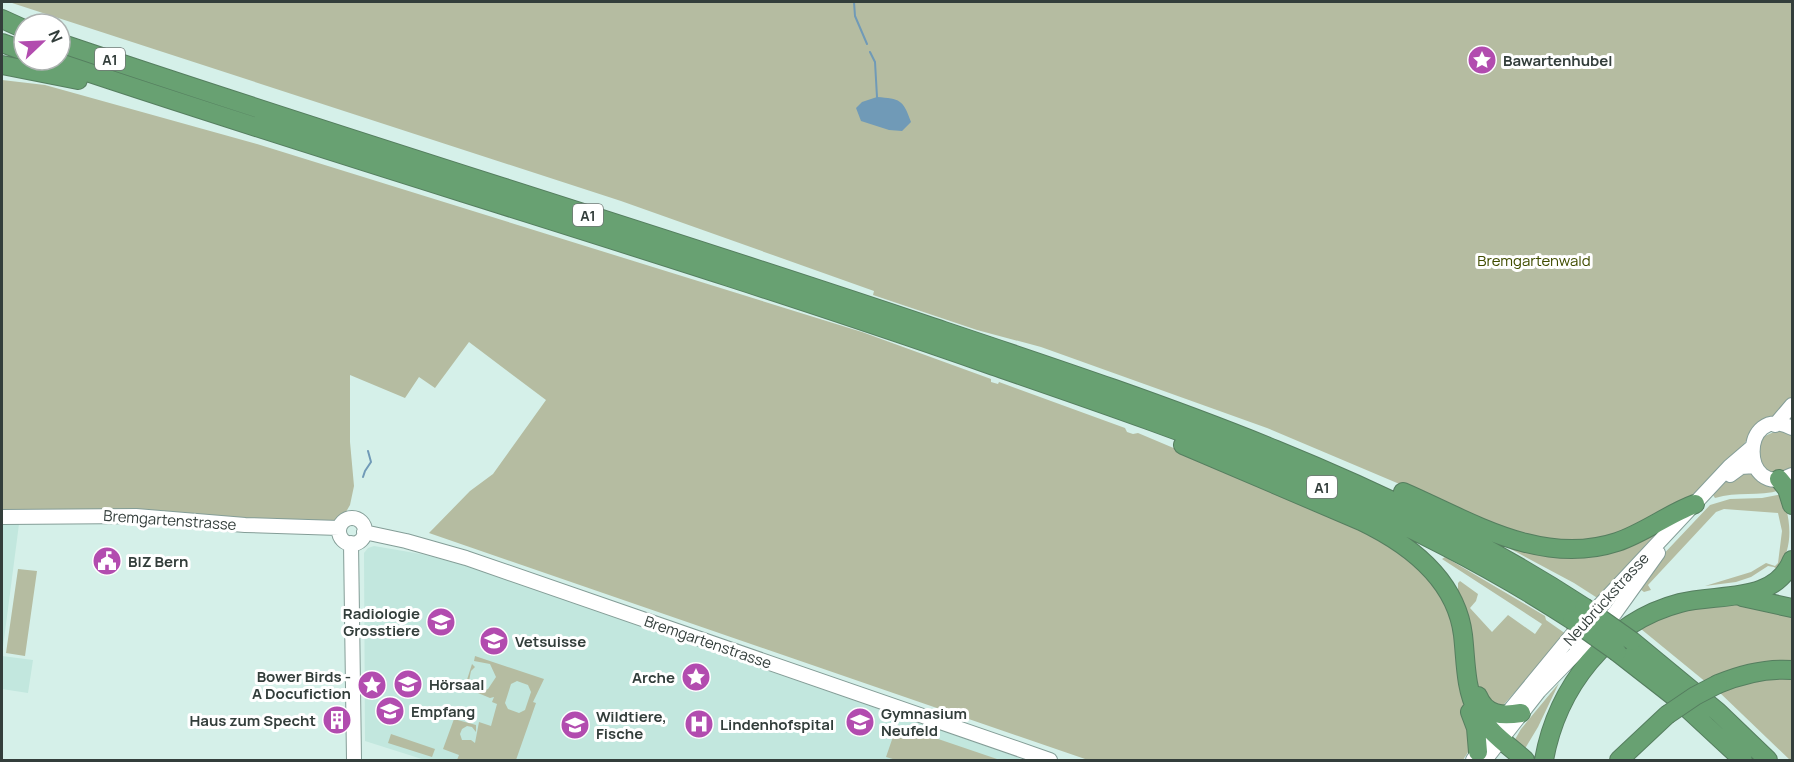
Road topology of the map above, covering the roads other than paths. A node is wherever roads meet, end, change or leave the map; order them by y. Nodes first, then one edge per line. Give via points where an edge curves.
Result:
1 (72, 47) edge
2 (2, 65) edge
3 (72, 67) edge
4 (150, 93) junction
5 (1056, 387) junction
6 (1792, 405) edge
7 (1173, 411) junction
8 (1774, 425) junction
9 (1792, 428) edge
10 (1751, 448) junction
11 (1755, 466) junction
12 (1786, 477) edge
13 (1695, 504) junction
14 (1792, 505) edge
15 (2, 517) edge
16 (339, 528) junction
17 (364, 532) junction
18 (351, 543) junction
19 (1792, 560) edge
20 (1735, 596) junction
21 (1792, 608) edge
22 (1578, 614) junction
23 (1625, 647) junction
24 (1466, 664) junction
25 (1792, 670) edge
26 (1513, 714) junction
27 (1496, 736) junction
28 (1748, 741) junction
29 (1479, 758) edge
30 (354, 760) edge
31 (1050, 760) edge
32 (1525, 760) edge
33 (1544, 760) edge
34 (1619, 760) edge
35 (1743, 760) edge
36 (1768, 760) edge
37 (1774, 760) edge

1 - 7 highway, A1 via 873,307
2 - 4 highway
3 - 4 highway, A1
4 - 5 highway, A1 via 748,283
5 - 22 highway, A1 via 1226,449 1365,506
5 - 24 highway via 1098,411 1345,513 1404,546 1446,586 1461,623
6 - 8 main road
7 - 13 highway via 1236,424 1269,436 1505,537 1537,547 1574,550 1603,546 1630,537
7 - 22 highway, A1 via 1293,457 1411,509 1487,548
8 - 9 main road
8 - 10 main road, Neubrückstrasse via 1759,432
10 - 11 main road
10 - 13 main road, Neubrückstrasse
11 - 12 main road via 1763,475
11 - 26 main road, Neubrückstrasse via 1738,468 1716,490 1653,560 1615,613
12 - 14 highway
13 - 26 main road, Neubrückstrasse via 1571,636
15 - 16 main road, Bremgartenstrasse via 137,516
16 - 17 main road via 352,518 360,521
16 - 18 main road via 343,540
17 - 18 main road via 361,539
17 - 31 main road, Bremgartenstrasse via 466,558
18 - 30 main road
19 - 20 highway via 1783,576 1771,586
20 - 21 highway
20 - 33 highway via 1659,610 1608,641 1581,671 1566,698 1551,731
22 - 23 highway, A1, bridge
23 - 28 highway, A1 via 1687,685
23 - 35 highway, A1
24 - 26 highway via 1484,707 1496,714
24 - 27 highway via 1471,699
24 - 29 highway via 1462,686 1476,728
25 - 34 highway, bridge via 1746,674 1718,684 1668,715
26 - 27 main road, Neubrückstrasse
27 - 29 main road, Neubrückstrasse
27 - 32 highway
28 - 36 highway, A1
28 - 37 highway

